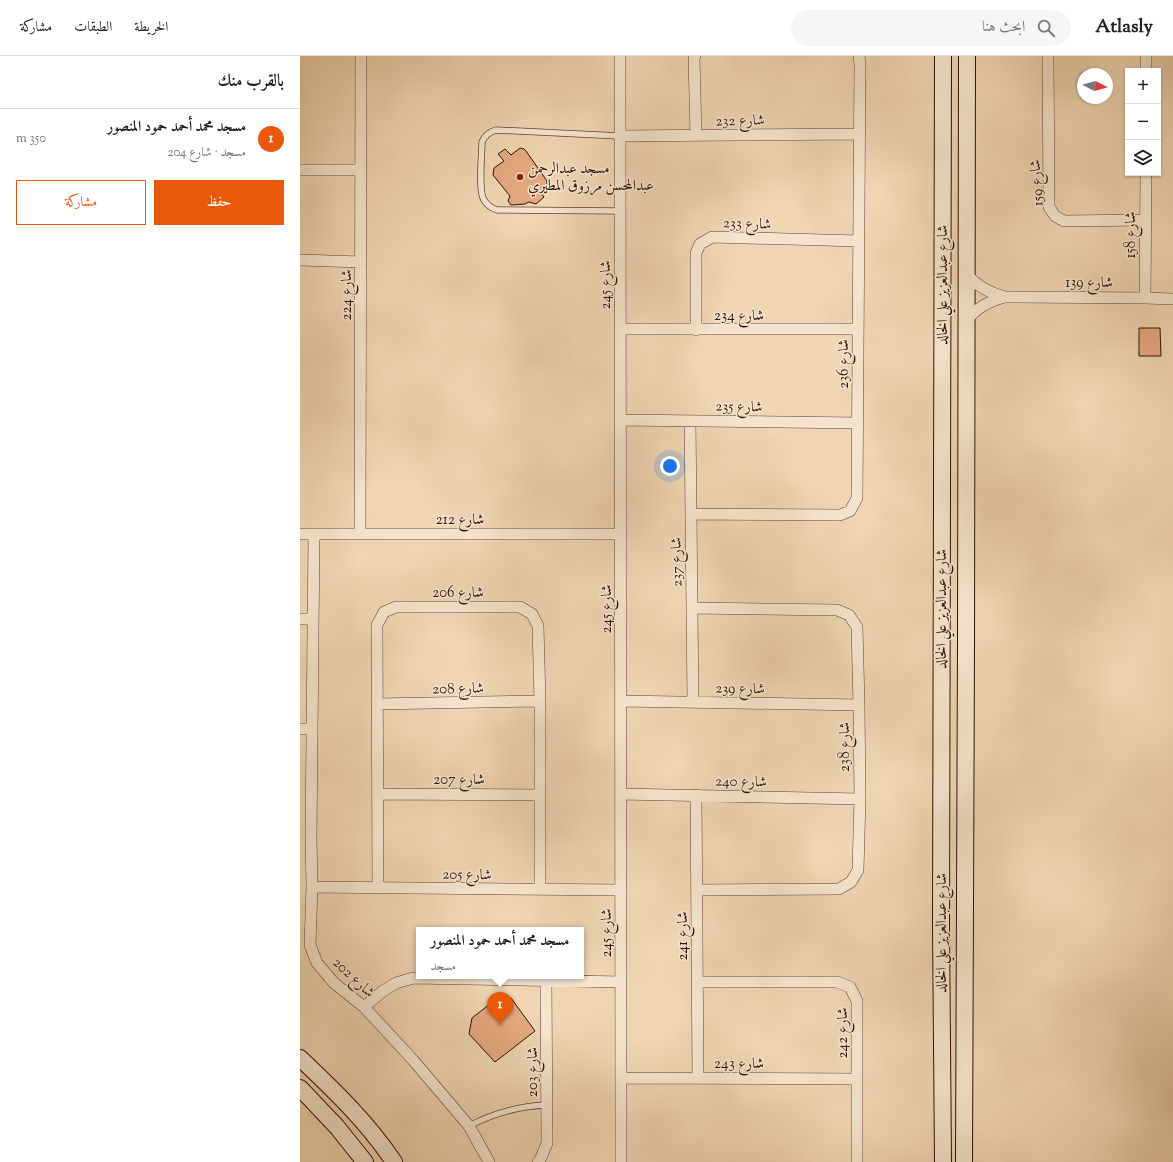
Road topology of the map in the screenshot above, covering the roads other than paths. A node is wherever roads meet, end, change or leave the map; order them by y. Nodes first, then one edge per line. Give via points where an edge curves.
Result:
1 (361, 56) edge
2 (620, 56) edge
3 (695, 56) edge
4 (858, 56) edge
5 (943, 56) edge
6 (967, 56) edge
7 (1048, 56) edge
8 (1146, 56) edge
9 (1146, 68) edge
10 (966, 125) junction
11 (943, 126) junction
12 (860, 134) junction
13 (620, 136) junction
14 (696, 136) junction
15 (943, 146) junction
16 (966, 147) junction
17 (300, 170) edge
18 (362, 170) junction
19 (1146, 176) edge
20 (620, 211) junction
21 (1145, 220) junction
22 (859, 241) junction
23 (300, 260) edge
24 (361, 262) junction
25 (966, 274) junction
26 (1005, 297) junction
27 (1145, 298) junction
28 (1173, 299) edge
29 (966, 322) junction
30 (620, 329) junction
31 (858, 329) junction
32 (696, 330) junction
33 (620, 420) junction
34 (690, 421) junction
35 (857, 423) junction
36 (691, 514) junction
37 (300, 534) edge
38 (314, 534) junction
39 (360, 534) junction
40 (620, 534) junction
41 (941, 535) junction
42 (692, 608) junction
43 (300, 619) edge
44 (313, 619) junction
45 (966, 644) junction
46 (540, 701) junction
47 (621, 701) junction
48 (693, 702) junction
49 (377, 704) junction
50 (859, 705) junction
51 (300, 729) edge
52 (312, 729) junction
53 (378, 794) junction
54 (621, 794) junction
55 (540, 795) junction
56 (696, 795) junction
57 (860, 799) junction
58 (305, 837) edge
59 (312, 887) junction
60 (378, 888) junction
61 (540, 889) junction
62 (621, 890) junction
63 (697, 890) junction
64 (941, 926) junction
65 (416, 978) edge
66 (480, 979) edge
67 (546, 980) junction
68 (621, 982) junction
69 (697, 982) junction
70 (364, 1007) junction
71 (965, 1028) junction
72 (300, 1058) edge
73 (698, 1077) junction
74 (621, 1078) junction
75 (857, 1078) junction
76 (300, 1088) edge
77 (547, 1105) junction
78 (469, 1126) junction
79 (365, 1162) edge
80 (394, 1162) edge
81 (489, 1162) edge
82 (538, 1162) edge
83 (621, 1162) edge
84 (857, 1162) edge
85 (942, 1162) edge
86 (964, 1162) edge

1 - 18 street, شارع 224
2 - 13 street, شارع 245
3 - 14 street
4 - 12 street, شارع 236
5 - 11 street, شارع عبدالعزيز علي الخالد
6 - 10 street, شارع عبدالعزيز علي الخالد
7 - 21 street, شارع 159 via 1050,207 1055,216 1064,221
8 - 9 street
10 - 11 street via 955,129
10 - 16 street, شارع عبدالعزيز علي الخالد
11 - 15 street, شارع عبدالعزيز علي الخالد
12 - 14 street, شارع 232
12 - 22 street, شارع 236
13 - 14 street, شارع 232
13 - 20 street, شارع 245
13 - 20 lane via 491,131 482,142 481,189 484,200 496,210
15 - 16 street via 956,143
15 - 41 street, شارع عبدالعزيز علي الخالد
16 - 25 street, شارع عبدالعزيز علي الخالد
17 - 18 street
18 - 24 street, شارع 224
19 - 21 street, شارع 158
20 - 30 street, شارع 245
21 - 27 street, شارع 158
22 - 31 street, شارع 236
22 - 32 street, شارع 233 via 712,237 700,244 696,252
23 - 24 street
24 - 39 street, شارع 224
25 - 26 street, شارع 139 via 988,291
25 - 29 street, شارع عبدالعزيز علي الخالد
26 - 27 street, شارع 139
26 - 29 street, شارع 139 via 983,305
27 - 28 street, شارع 139
29 - 45 street, شارع عبدالعزيز علي الخالد
30 - 32 street, شارع 234
30 - 33 street, شارع 245
31 - 32 street, شارع 234
31 - 35 street, شارع 236
33 - 34 street, شارع 235
33 - 40 street, شارع 245
34 - 35 street, شارع 235
34 - 36 street, شارع 237
35 - 36 street, شارع 236 via 857,498 850,511 840,515
36 - 42 street, شارع 237
37 - 38 street, شارع 212
38 - 39 street, شارع 212
38 - 44 street, شارع 202
39 - 40 street, شارع 212
40 - 47 street, شارع 245
41 - 45 street via 948,549 952,569 951,634 956,643
41 - 64 street, شارع عبدالعزيز علي الخالد
42 - 48 street, شارع 237
42 - 50 street, شارع 238 via 837,610 849,615 857,627
43 - 44 street
44 - 52 street, شارع 202
45 - 71 street, شارع عبدالعزيز علي الخالد
46 - 49 street, شارع 208
46 - 49 street, شارع 206 via 538,626 532,614 520,607 396,608 384,612 377,625
46 - 55 street, شارع 206
47 - 48 street, شارع 239
47 - 54 street, شارع 245
48 - 50 street, شارع 239
49 - 53 street, شارع 206
50 - 57 street, شارع 238
51 - 52 street
52 - 58 street, شارع 202
53 - 55 street, شارع 207
53 - 60 street, شارع 206
54 - 56 street, شارع 240
54 - 62 street, شارع 245
55 - 61 street, شارع 206
56 - 57 street, شارع 240
56 - 63 street, شارع 241
57 - 63 street, شارع 238 via 858,870 852,882 839,889
58 - 59 street, شارع 202
59 - 60 street, شارع 205
59 - 70 street, شارع 202 via 310,945 317,963 334,982
60 - 61 street, شارع 205
61 - 62 street, شارع 205
62 - 68 street, شارع 245
63 - 69 street, شارع 241
64 - 71 street via 948,920 955,924 955,988 958,1009
64 - 85 street, شارع عبدالعزيز علي الخالد
65 - 70 street via 396,983
66 - 67 street
67 - 68 street
67 - 77 street, شارع 203
68 - 74 street, شارع 245
69 - 73 street, شارع 241
69 - 75 street, شارع 242 via 837,982 850,987 857,1000
70 - 78 street, شارع 202
71 - 86 street, شارع عبدالعزيز علي الخالد
72 - 80 street via 328,1084
73 - 74 street, شارع 243
73 - 75 street, شارع 243
74 - 83 street, شارع 245
75 - 84 street, شارع 242
76 - 79 street via 337,1127
77 - 78 lane via 506,1110
77 - 82 street, شارع 203 via 547,1143
78 - 81 street, شارع 202

